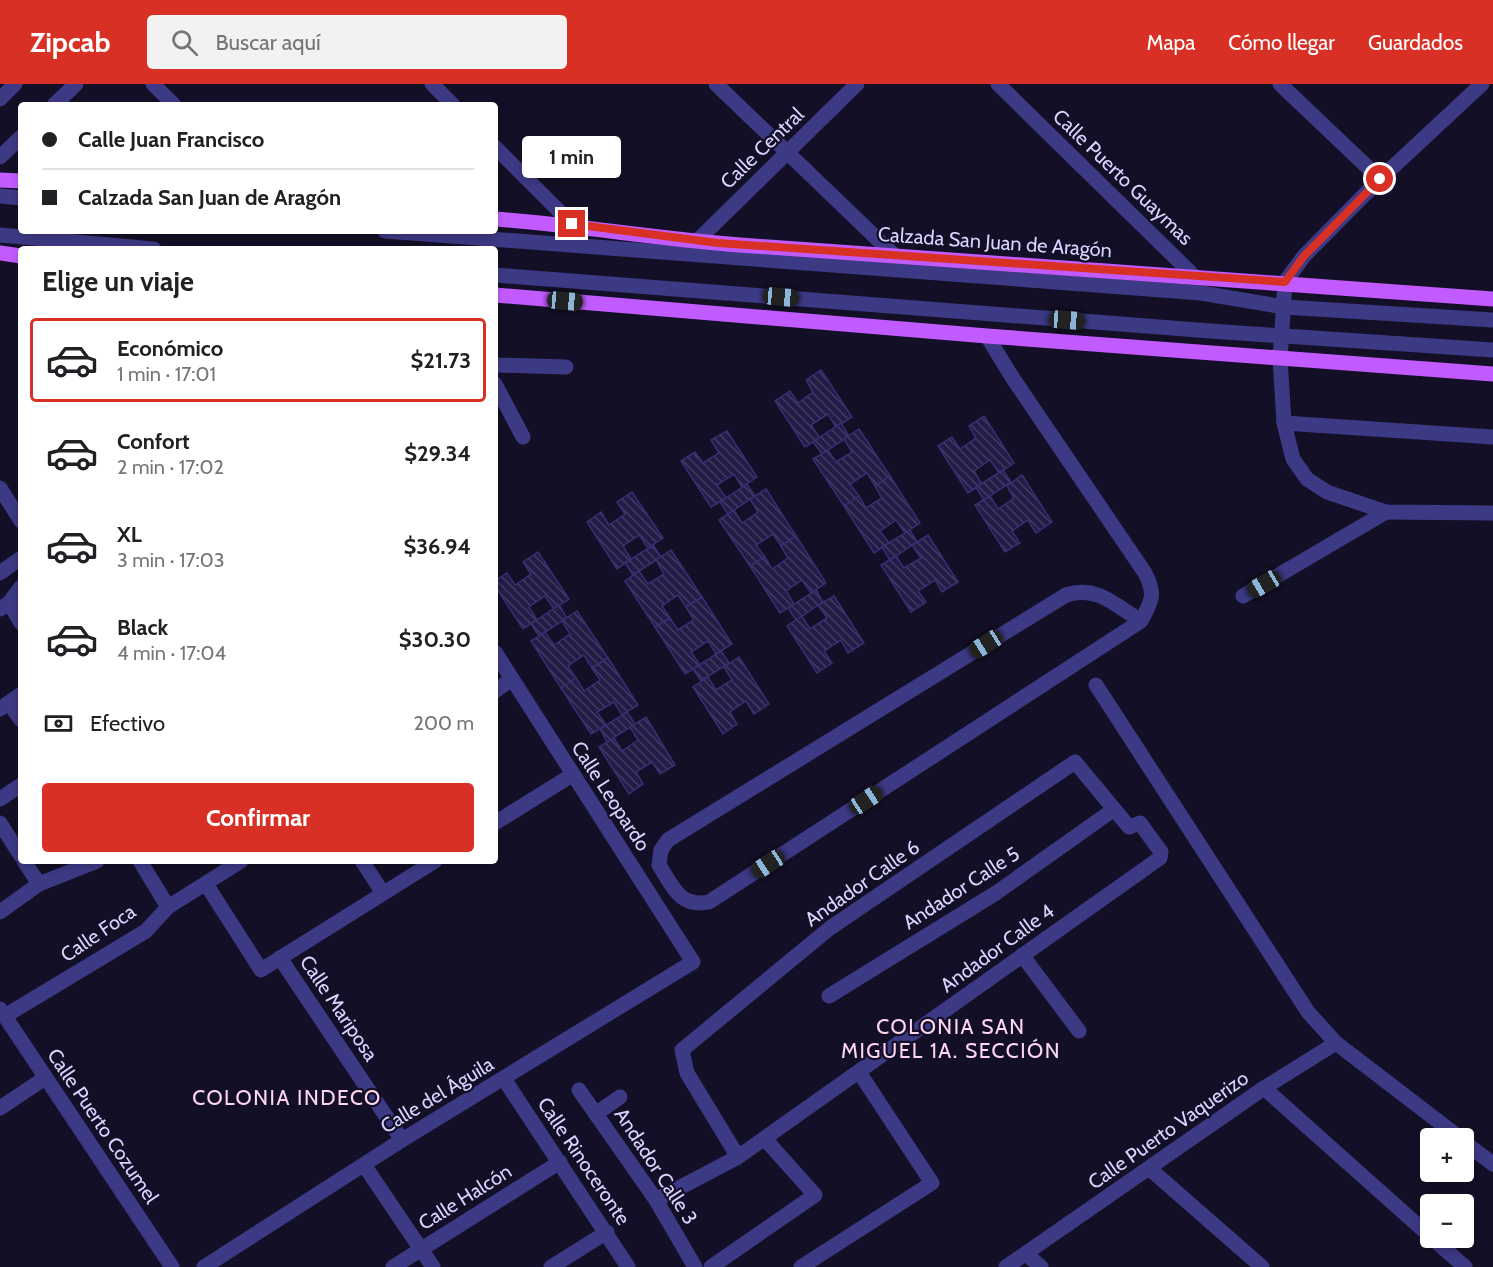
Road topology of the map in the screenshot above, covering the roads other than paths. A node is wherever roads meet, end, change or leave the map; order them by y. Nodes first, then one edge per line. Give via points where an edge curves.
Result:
1 (15, 84) edge
2 (76, 84) edge
3 (153, 84) edge
4 (432, 84) edge
5 (716, 84) edge
6 (857, 84) edge
7 (998, 84) edge
8 (1280, 84) edge
9 (1482, 84) edge
10 (0, 99) edge
11 (57, 102) edge
12 (171, 102) edge
13 (450, 102) edge
14 (18, 140) edge
15 (498, 150) edge
16 (785, 153) junction
17 (0, 157) edge
18 (1380, 179) junction
19 (0, 180) edge
20 (18, 181) edge
21 (0, 196) edge
22 (18, 198) edge
23 (498, 219) edge
24 (572, 224) junction
25 (424, 234) edge
26 (0, 235) edge
27 (696, 242) junction
28 (121, 246) edge
29 (0, 253) edge
30 (18, 256) edge
31 (896, 257) junction
32 (498, 275) edge
33 (1193, 275) junction
34 (1285, 282) junction
35 (498, 295) edge
36 (1493, 299) edge
37 (1284, 307) junction
38 (1493, 320) edge
39 (1281, 335) junction
40 (987, 336) junction
41 (1493, 350) edge
42 (1280, 359) junction
43 (498, 365) edge
44 (566, 366) dead end
45 (1493, 374) edge
46 (498, 390) edge
47 (1284, 423) junction
48 (523, 436) dead end
49 (1493, 437) edge
50 (0, 488) edge
51 (1386, 512) junction
52 (1493, 513) edge
53 (18, 516) edge
54 (18, 560) edge
55 (0, 573) edge
56 (18, 590) edge
57 (1243, 596) dead end
58 (4, 606) edge
59 (18, 620) edge
60 (1141, 621) junction
61 (498, 657) edge
62 (512, 679) junction
63 (1096, 685) dead end
64 (498, 689) edge
65 (10, 702) edge
66 (18, 715) edge
67 (572, 775) junction
68 (18, 787) edge
69 (0, 800) edge
70 (1113, 810) junction
71 (498, 821) edge
72 (0, 823) edge
73 (18, 851) edge
74 (26, 864) edge
75 (89, 864) edge
76 (142, 864) edge
77 (234, 864) edge
78 (364, 864) edge
79 (430, 864) edge
80 (39, 884) junction
81 (206, 884) junction
82 (383, 893) junction
83 (168, 907) junction
84 (0, 912) edge
85 (1022, 955) junction
86 (280, 958) junction
87 (693, 962) joint
88 (829, 996) dead end
89 (3, 1012) edge
90 (1079, 1031) dead end
91 (1336, 1043) junction
92 (859, 1072) junction
93 (45, 1078) junction
94 (504, 1079) junction
95 (1264, 1088) junction
96 (579, 1090) dead end
97 (620, 1097) dead end
98 (0, 1108) edge
99 (597, 1113) junction
100 (1447, 1128) edge
101 (765, 1139) junction
102 (402, 1140) junction
103 (1474, 1150) edge
104 (738, 1157) junction
105 (560, 1162) junction
106 (364, 1164) junction
107 (1493, 1164) edge
108 (1150, 1170) junction
109 (656, 1200) junction
110 (1420, 1227) edge
111 (607, 1233) junction
112 (1443, 1248) edge
113 (421, 1249) junction
114 (1026, 1254) junction
115 (172, 1267) edge
116 (204, 1267) edge
117 (393, 1267) edge
118 (433, 1267) edge
119 (551, 1267) edge
120 (628, 1267) edge
121 (695, 1267) edge
122 (711, 1267) edge
123 (801, 1267) edge
124 (1006, 1267) edge
125 (1041, 1267) edge
126 (1262, 1267) edge
127 (1465, 1267) edge

1 - 10 street
2 - 11 street
3 - 12 street
4 - 13 street
5 - 16 street
6 - 16 street, Calle Central
7 - 33 street, Calle Puerto Guaymas
8 - 18 street
9 - 18 street
14 - 17 street
15 - 24 street
16 - 27 street, Calle Central
16 - 31 street
18 - 34 street via 1304,256
19 - 20 main road
21 - 22 street
23 - 24 main road, Calzada San Juan de Aragón
24 - 27 main road, Calzada San Juan de Aragón
25 - 37 street via 1201,293
26 - 28 street
27 - 31 main road, Calzada San Juan de Aragón
29 - 30 main road
31 - 33 main road, Calzada San Juan de Aragón
32 - 39 street
33 - 34 main road, Calzada San Juan de Aragón
34 - 36 main road, Calzada San Juan de Aragón
34 - 37 street
35 - 40 main road
37 - 38 street
37 - 39 street
39 - 41 street
39 - 42 street
40 - 42 main road
40 - 60 street via 1145,573 1153,589
42 - 45 main road
42 - 47 street
43 - 44 street
46 - 48 street
47 - 49 street
47 - 51 street via 1293,459 1307,478 1327,492
50 - 53 street
51 - 52 street
51 - 57 street
54 - 55 street
56 - 58 street
58 - 59 street
60 - 60 street via 709,902 696,905 682,900 659,865 661,850 668,840 1066,595 1095,592
61 - 62 street, Calle Leopardo
62 - 64 street
62 - 67 street, Calle Leopardo
63 - 91 street via 1308,1012
65 - 66 street
67 - 71 street
67 - 87 street, Calle Leopardo
68 - 69 street
70 - 85 street, Andador Calle 4 via 1130,828 1140,823 1162,855
70 - 88 street, Andador Calle 5 via 996,893
70 - 104 street, Andador Calle 6 via 1075,762 830,928 682,1050 687,1073
72 - 73 street
74 - 80 street
75 - 80 street
76 - 83 street
77 - 81 street, Calle Foca
78 - 82 street
79 - 82 street
80 - 84 street
81 - 83 street, Calle Foca
81 - 86 street via 261,970
82 - 86 street
83 - 89 street, Calle Foca via 146,931
85 - 90 street
85 - 92 street, Andador Calle 4
86 - 102 street, Calle Mariposa
87 - 94 street, Calle del Águila
89 - 93 street, Calle Puerto Cozumel
91 - 95 street, Calle Puerto Vaquerizo
91 - 100 street
92 - 101 street, Andador Calle 4
92 - 123 street via 932,1183
93 - 98 street
93 - 115 street, Calle Puerto Cozumel
94 - 102 street, Calle del Águila
94 - 105 street, Calle Rinoceronte
95 - 108 street, Calle Puerto Vaquerizo
95 - 110 street
96 - 99 street, Andador Calle 3
97 - 99 street
99 - 109 street, Andador Calle 3
101 - 104 street, Andador Calle 4
101 - 122 street via 815,1195
102 - 106 street, Calle del Águila
103 - 107 street
104 - 109 street, Andador Calle 4
105 - 111 street, Calle Rinoceronte
105 - 113 street, Calle Halcón
106 - 113 street
106 - 116 street, Calle del Águila
108 - 114 street, Calle Puerto Vaquerizo
108 - 126 street
109 - 121 street, Andador Calle 3
111 - 119 street
111 - 120 street, Calle Rinoceronte
112 - 127 street
113 - 117 street, Calle Halcón
113 - 118 street
114 - 124 street, Calle Puerto Vaquerizo
114 - 125 street

